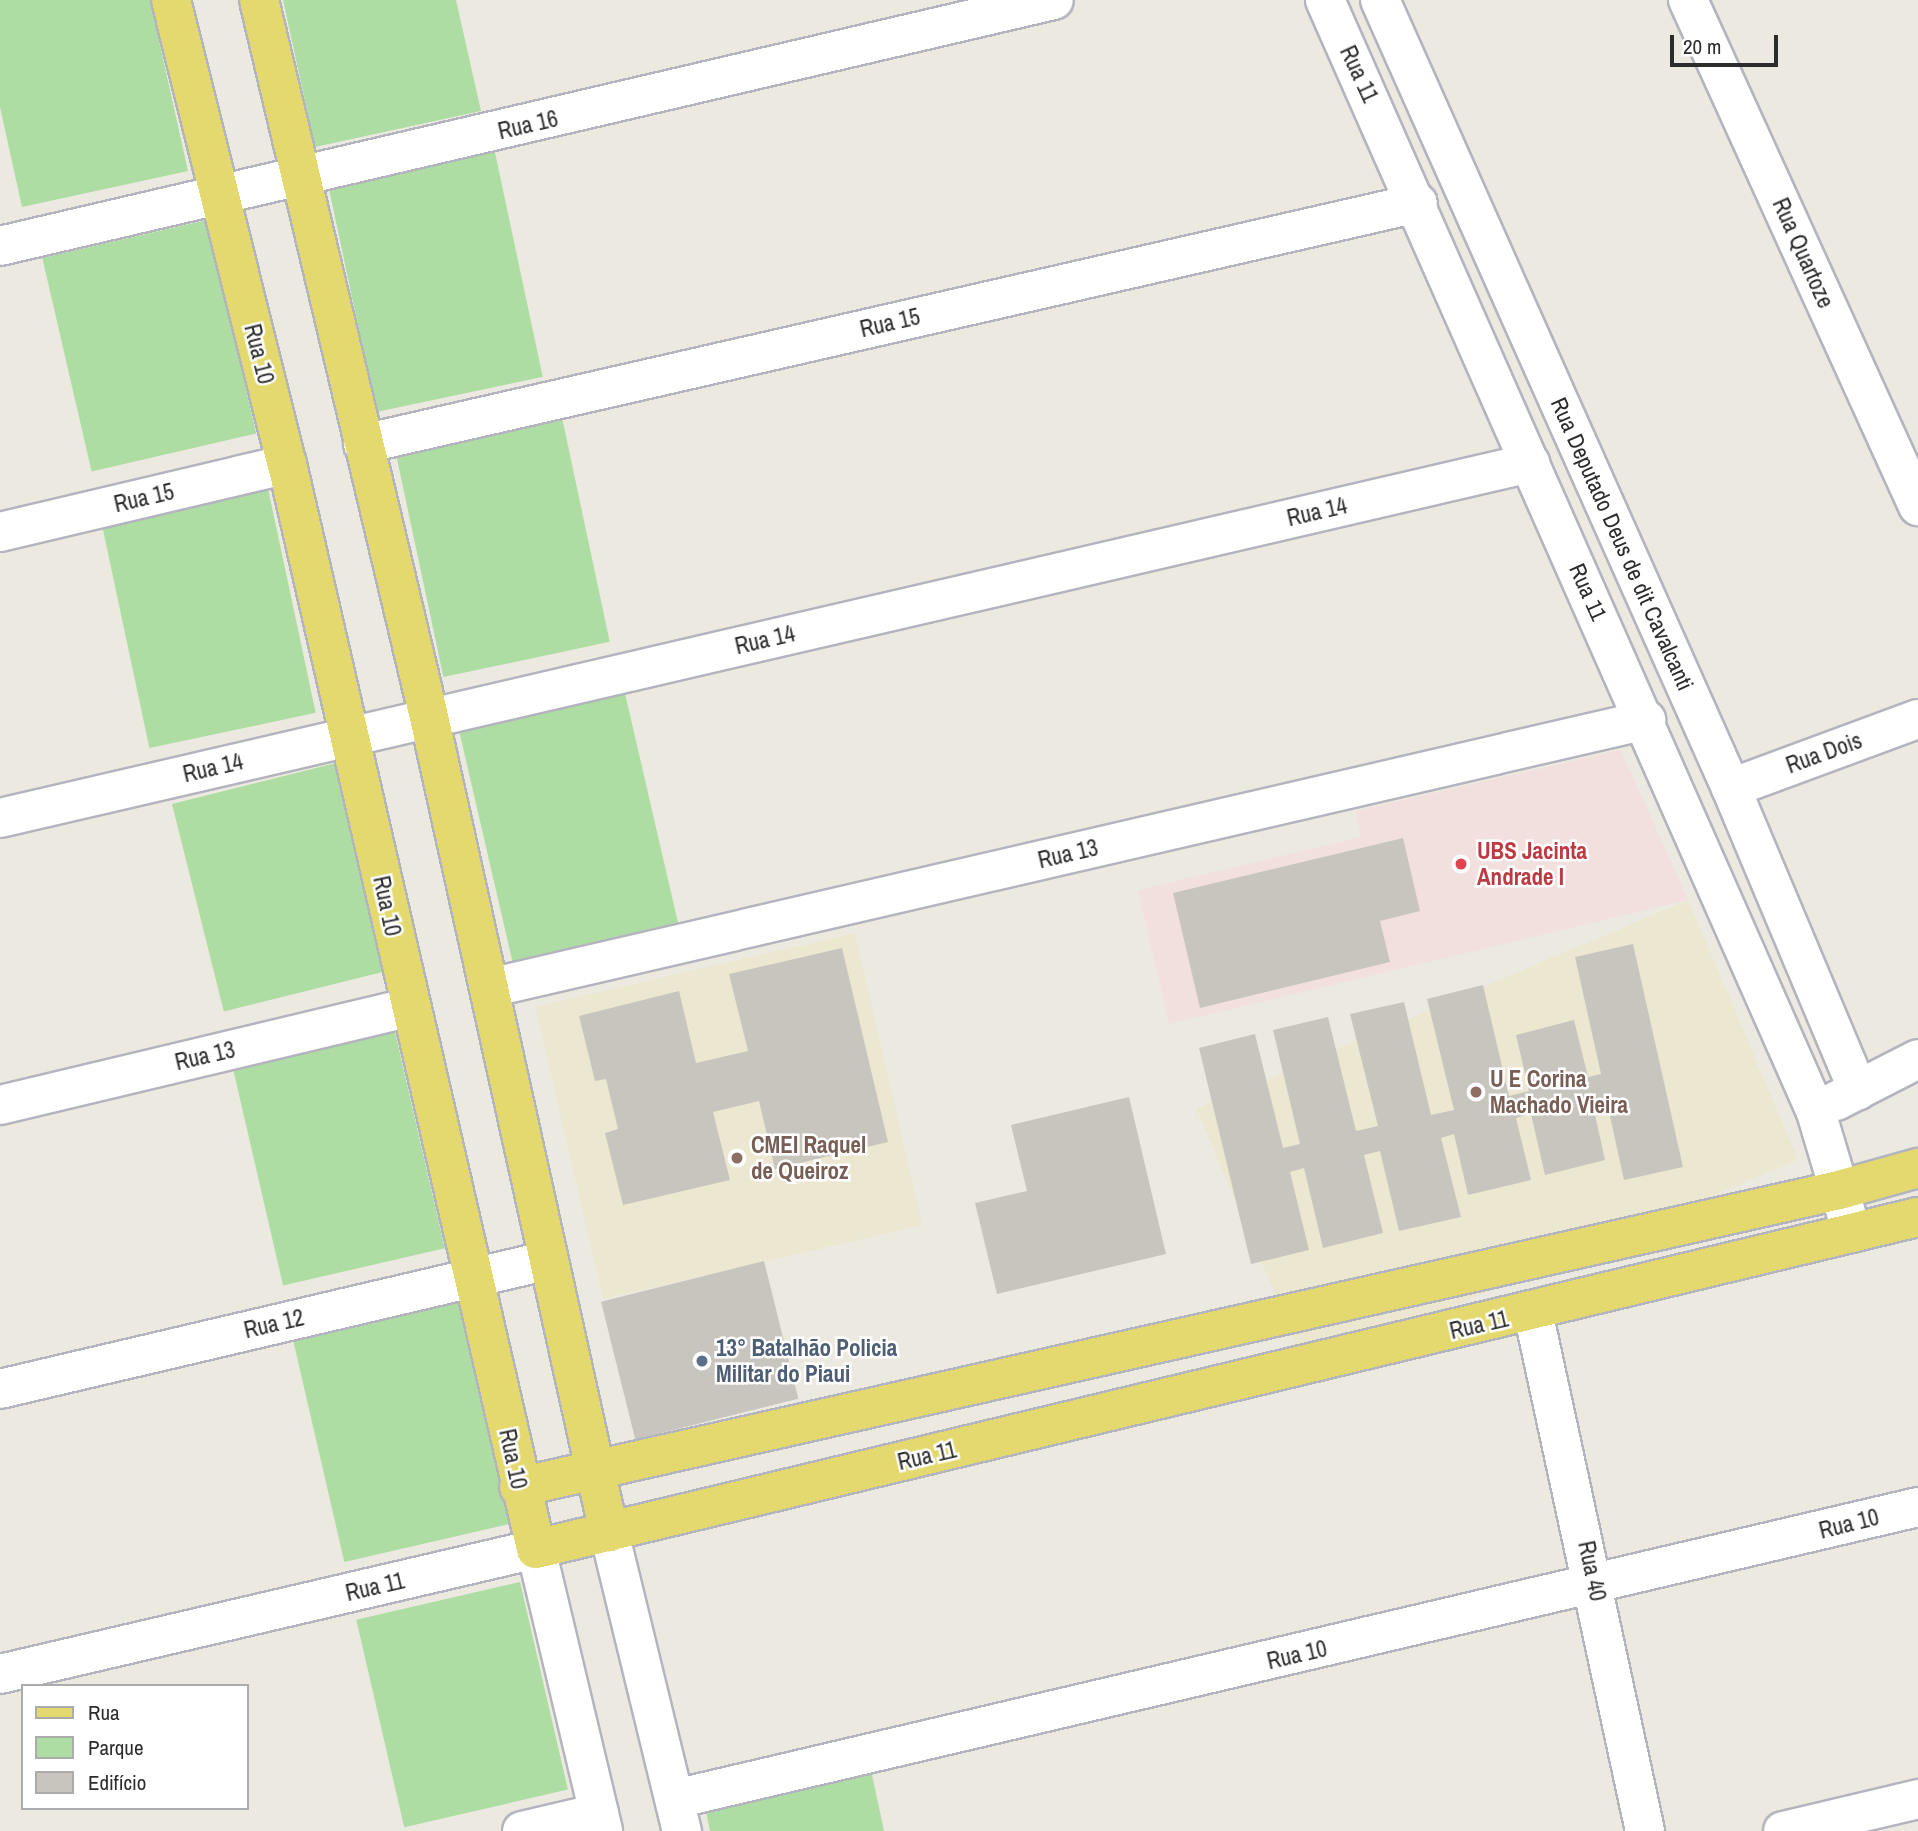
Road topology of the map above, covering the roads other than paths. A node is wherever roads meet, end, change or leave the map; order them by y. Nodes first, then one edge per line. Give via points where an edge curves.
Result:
1 (171, 0) edge
2 (259, 0) edge
3 (1054, 0) edge
4 (1325, 0) edge
5 (1380, 0) edge
6 (1688, 0) edge
7 (299, 179) junction
8 (219, 195) junction
9 (1418, 203) junction
10 (0, 246) edge
11 (363, 444) junction
12 (1530, 463) junction
13 (287, 464) junction
14 (1918, 506) edge
15 (0, 532) edge
16 (429, 717) junction
17 (1918, 719) edge
18 (1646, 720) junction
19 (351, 737) junction
20 (1731, 788) junction
21 (0, 818) edge
22 (489, 988) junction
23 (410, 1007) junction
24 (1918, 1059) edge
25 (1858, 1090) junction
26 (0, 1105) edge
27 (1816, 1112) junction
28 (1918, 1168) edge
29 (1839, 1190) junction
30 (1918, 1217) edge
31 (1852, 1233) junction
32 (549, 1260) junction
33 (475, 1276) junction
34 (1533, 1312) junction
35 (0, 1389) edge
36 (592, 1471) junction
37 (519, 1487) junction
38 (1918, 1507) edge
39 (609, 1532) junction
40 (536, 1549) junction
41 (1596, 1586) junction
42 (0, 1674) edge
43 (1918, 1799) edge
44 (678, 1815) edge
45 (601, 1822) edge
46 (522, 1831) edge
47 (1645, 1831) edge
48 (1783, 1831) edge

1 - 8 main road, Rua 10
2 - 7 main road, Rua 10
3 - 7 street, Rua 16
4 - 9 street, Rua 11
5 - 20 street, Rua Deputado Deus de dit Cavalcanti
6 - 14 street, Rua Quartoze
7 - 8 street, Rua 16
7 - 11 main road, Rua 10
8 - 10 street, Rua 16
8 - 13 main road, Rua 10
9 - 11 street, Rua 15
9 - 12 street, Rua 11
11 - 16 main road, Rua 10
12 - 16 street, Rua 14
12 - 18 street, Rua 11
13 - 15 street, Rua 15
13 - 19 main road, Rua 10
16 - 19 street, Rua 14
16 - 22 main road, Rua 10
17 - 20 street, Rua Dois
18 - 22 street, Rua 13
18 - 27 street, Rua 11
19 - 21 street, Rua 14
19 - 23 main road, Rua 10
20 - 25 street, Rua Deputado Deus de dit Cavalcanti
22 - 32 main road, Rua 10
23 - 26 street, Rua 13
23 - 33 main road, Rua 10
24 - 25 street
25 - 27 street
27 - 29 street, Rua 11
28 - 29 main road
29 - 31 street, Rua 11
29 - 36 main road
30 - 31 main road, Rua 11
31 - 34 main road, Rua 11
32 - 33 street, Rua 12
32 - 36 main road, Rua 10
33 - 35 street, Rua 12
33 - 37 main road, Rua 10
34 - 39 main road, Rua 11
34 - 41 street, Rua 40
36 - 37 main road
36 - 39 main road, Rua 10
37 - 40 main road, Rua 10
38 - 41 street, Rua 10
39 - 40 main road, Rua 11
39 - 44 street, Rua 10
40 - 42 street, Rua 11
40 - 45 street, Rua 10
41 - 44 street, Rua 10
41 - 47 street, Rua 40
43 - 48 street
45 - 46 street, Rua 10

